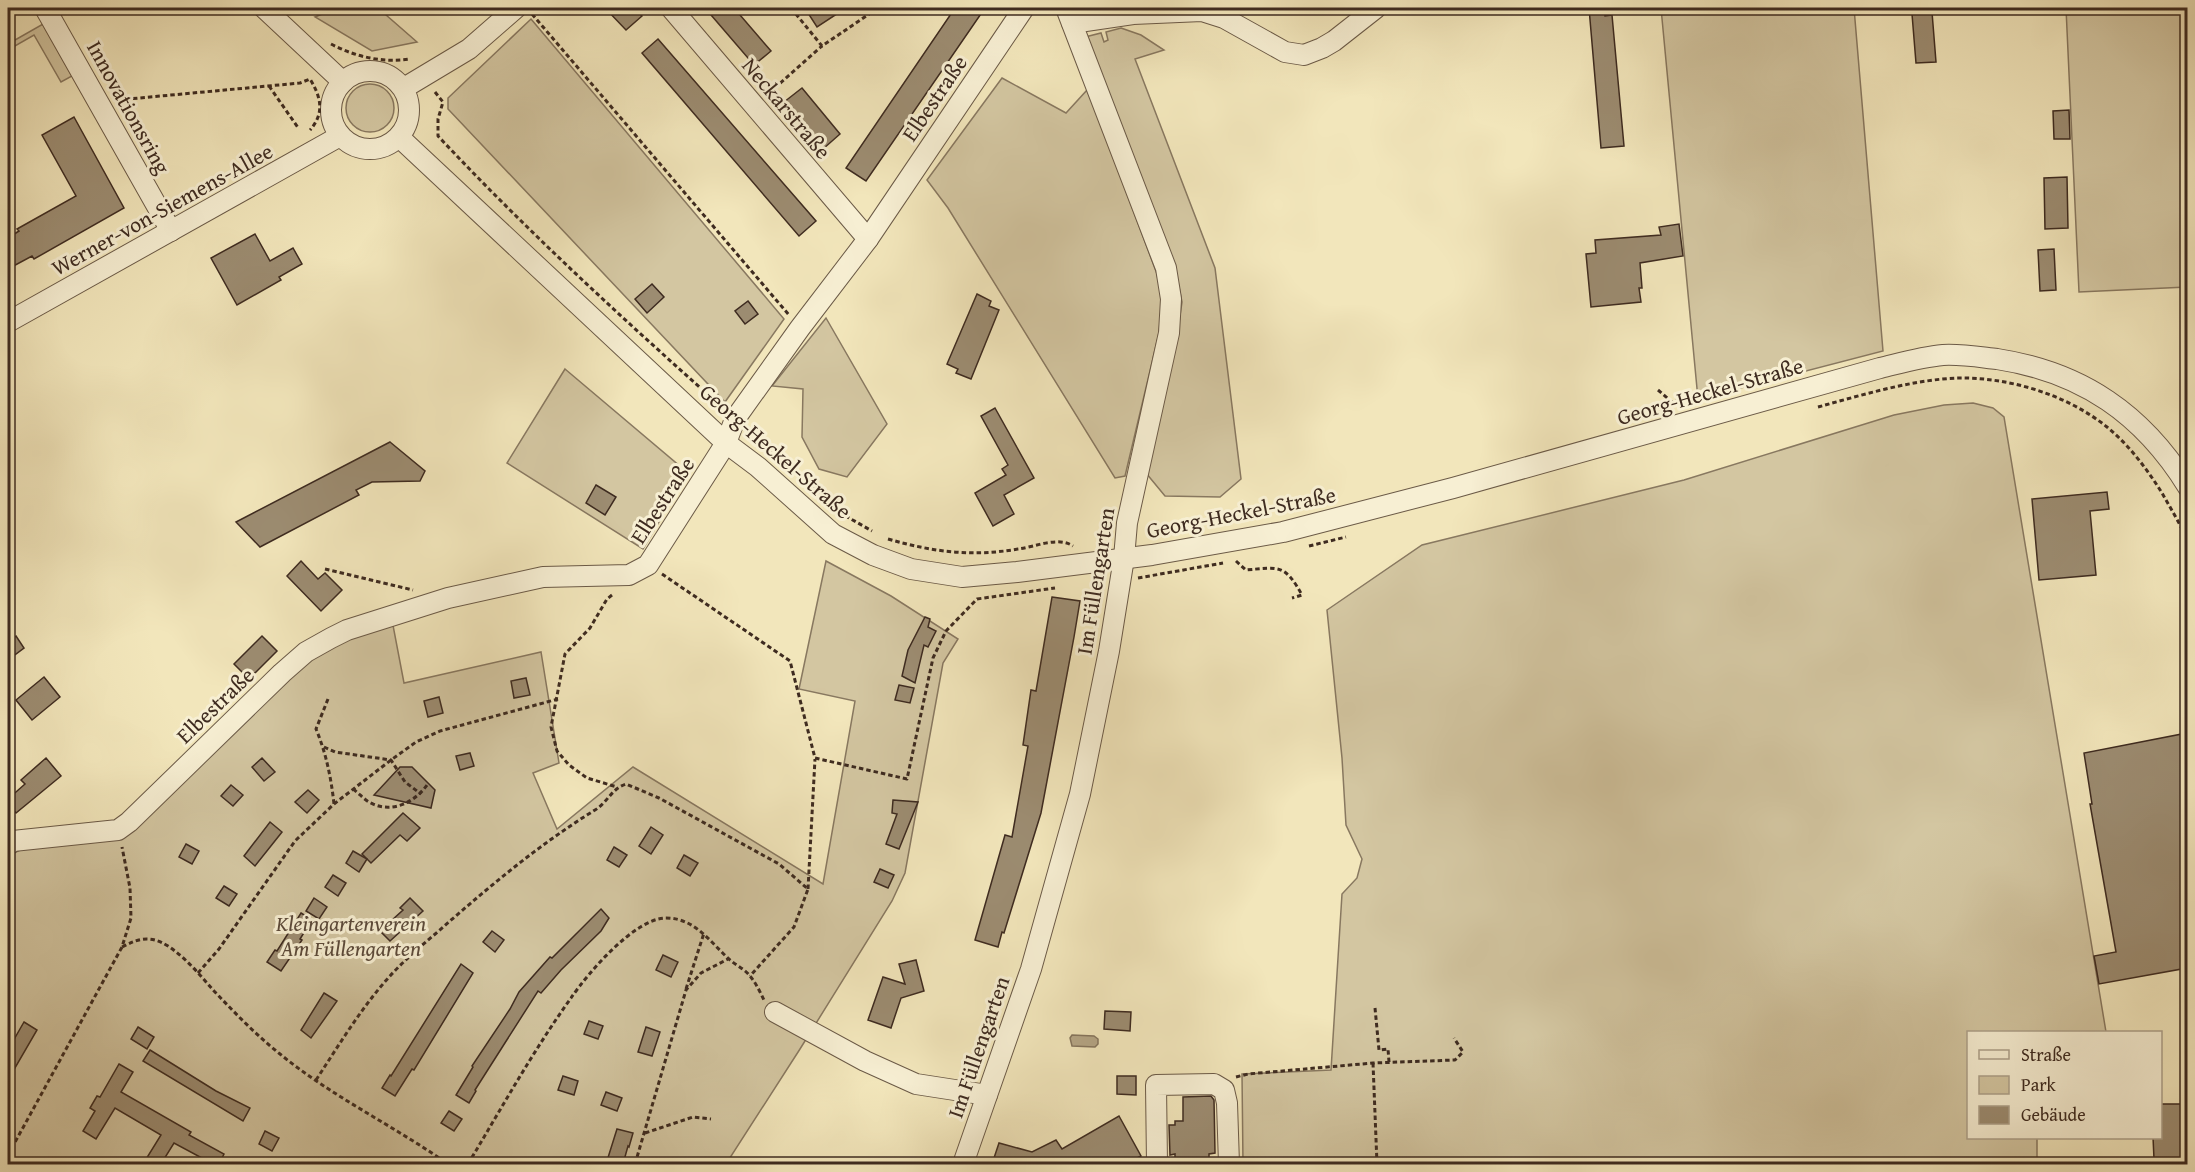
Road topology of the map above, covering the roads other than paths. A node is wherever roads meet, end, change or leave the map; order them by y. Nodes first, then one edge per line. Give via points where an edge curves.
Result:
1 (45, 8) edge
2 (264, 8) edge
3 (516, 8) edge
4 (671, 8) edge
5 (1024, 8) edge
6 (1376, 8) edge
7 (1069, 15) edge
8 (343, 82) junction
9 (404, 88) junction
10 (340, 136) junction
11 (399, 137) junction
12 (171, 231) junction
13 (868, 239) junction
14 (8, 322) edge
15 (726, 443) junction
16 (2187, 487) edge
17 (1124, 558) junction
18 (8, 845) edge
19 (775, 1012) road end
20 (987, 1095) junction
21 (963, 1164) edge
22 (1157, 1164) edge
23 (1229, 1164) edge

1 - 12 street, Innovationsring
2 - 8 street
3 - 9 street via 469,49
4 - 13 street, Neckarstraße
5 - 13 street, Elbestraße
6 - 7 street via 1334,41 1304,54 1285,52 1224,18 1202,11
7 - 17 street, Im Füllengarten via 1166,267 1172,299 1169,333 1127,523
8 - 9 street via 368,70 389,75
8 - 10 street via 334,94 331,108 332,122
9 - 11 street via 410,115
10 - 11 street via 349,144 375,150
10 - 12 street, Werner-von-Siemens-Allee
11 - 15 street, Georg-Heckel-Straße
12 - 14 street, Werner-von-Siemens-Allee
13 - 15 street, Elbestraße via 735,419
15 - 17 street, Georg-Heckel-Straße via 833,534 911,569 962,577
15 - 18 street, Elbestraße via 648,565 629,575 543,577 440,600 347,630 306,652 118,830 13,841
16 - 17 street, Georg-Heckel-Straße via 2167,455 2139,424 2085,387 2062,375 2013,362 1942,355 1880,368 1283,532
17 - 20 street, Im Füllengarten via 1080,794 1031,969
19 - 20 street via 916,1084
20 - 21 street, Im Füllengarten
22 - 23 street via 1156,1085 1214,1084 1224,1090 1227,1103

